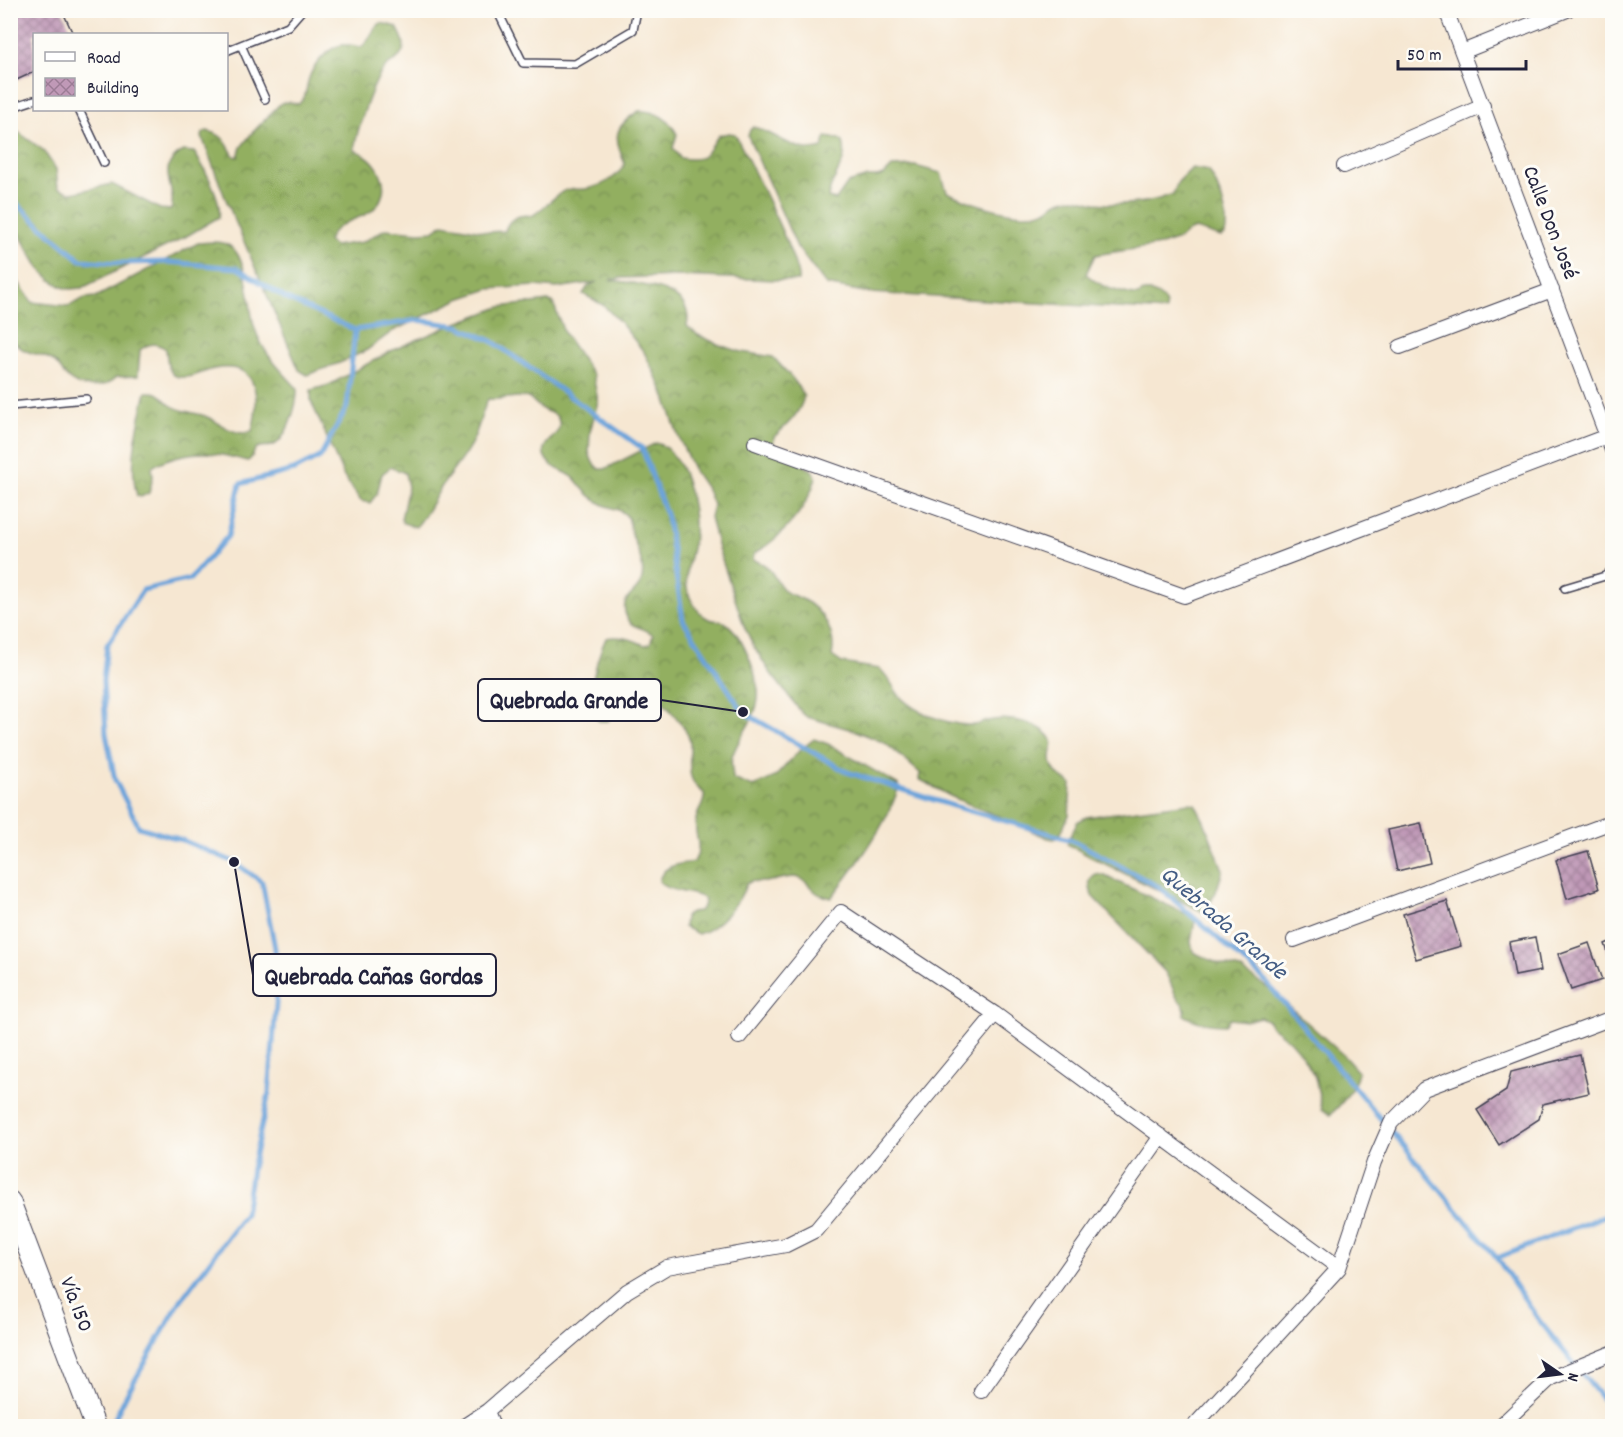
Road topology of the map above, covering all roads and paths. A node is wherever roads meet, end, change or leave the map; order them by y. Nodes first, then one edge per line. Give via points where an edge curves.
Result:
1 (302, 10) edge
2 (497, 10) edge
3 (637, 10) edge
4 (1446, 10) edge
5 (1567, 10) edge
6 (241, 45) junction
7 (228, 50) edge
8 (1462, 52) junction
9 (265, 99) dead end
10 (33, 100) edge
11 (1483, 106) junction
12 (10, 108) edge
13 (79, 111) edge
14 (104, 162) dead end
15 (1344, 166) dead end
16 (1552, 290) junction
17 (1400, 347) dead end
18 (86, 399) dead end
19 (10, 406) edge
20 (1612, 409) edge
21 (1599, 414) junction
22 (1607, 436) junction
23 (755, 443) dead end
24 (1612, 450) edge
25 (1612, 570) edge
26 (1565, 588) dead end
27 (1612, 822) edge
28 (1294, 940) dead end
29 (995, 1014) junction
30 (1612, 1018) edge
31 (739, 1037) dead end
32 (1161, 1136) junction
33 (10, 1201) edge
34 (1339, 1268) junction
35 (1612, 1353) edge
36 (981, 1391) dead end
37 (487, 1411) junction
38 (95, 1426) edge
39 (464, 1426) edge
40 (494, 1426) edge
41 (1194, 1426) edge
42 (1500, 1426) edge

1 - 6 lane via 288,26
2 - 3 lane via 523,63 574,64 633,30
4 - 8 street, Calle Don José
5 - 8 street
6 - 7 lane
6 - 9 lane
8 - 11 street, Calle Don José
10 - 12 lane
11 - 15 street
11 - 16 street, Calle Don José
13 - 14 lane
16 - 17 street
16 - 21 street, Calle Don José
18 - 19 lane
20 - 21 street
21 - 22 street, Calle Don José
22 - 23 street via 1184,596
22 - 24 street, Calle Don José
25 - 26 lane via 1605,576
27 - 28 street
29 - 31 street via 841,912
29 - 32 street
29 - 37 street via 816,1230 786,1245 667,1266 627,1292
30 - 34 street via 1424,1089 1391,1124 1374,1162
32 - 34 street
32 - 36 street
33 - 38 main road, Vía 150
34 - 41 street
35 - 42 street via 1551,1378
37 - 39 street
37 - 40 street

